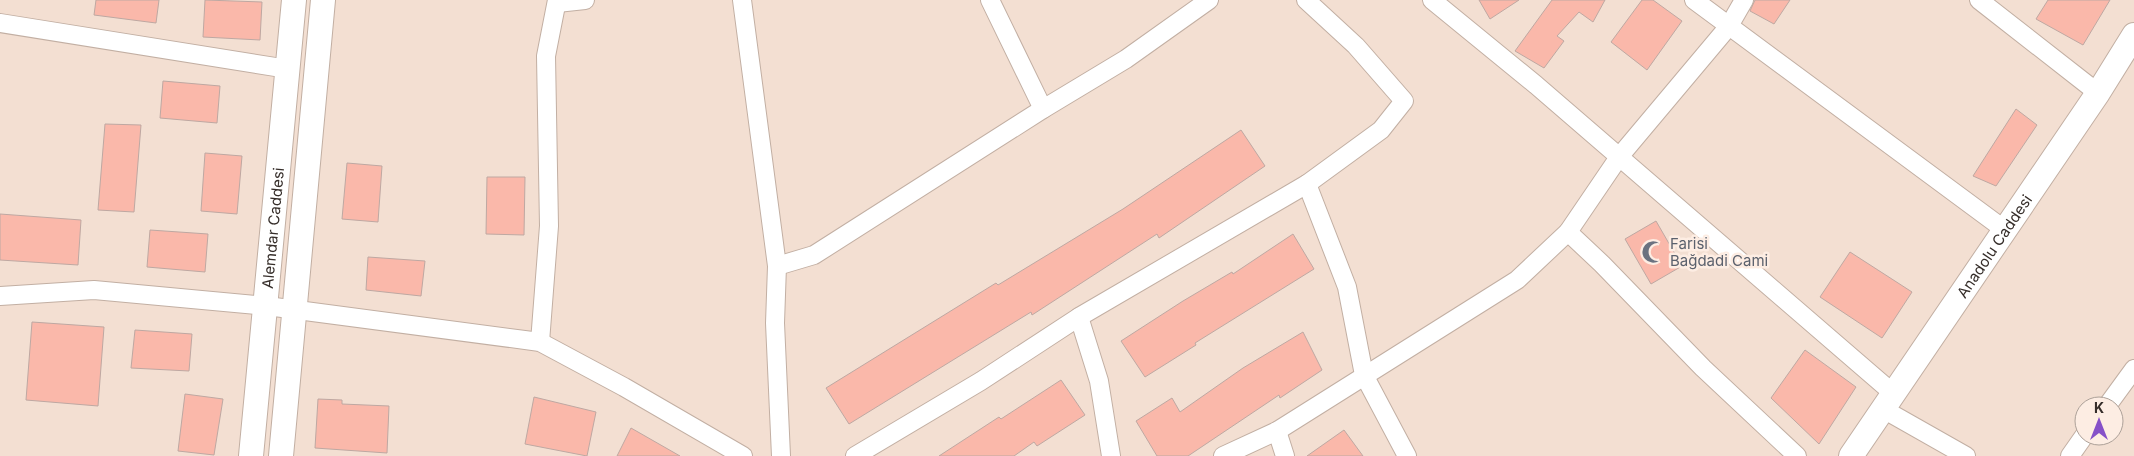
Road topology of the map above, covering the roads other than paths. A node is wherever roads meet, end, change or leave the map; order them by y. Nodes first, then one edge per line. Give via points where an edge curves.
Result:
1 (294, 0) edge
2 (323, 0) edge
3 (585, 0) edge
4 (742, 0) edge
5 (990, 0) edge
6 (1209, 0) edge
7 (1306, 0) edge
8 (1432, 0) edge
9 (1694, 0) edge
10 (1744, 0) edge
11 (1978, 0) edge
12 (557, 1) edge
13 (0, 23) edge
14 (1729, 26) junction
15 (2134, 36) edge
16 (288, 68) junction
17 (2098, 93) junction
18 (1043, 109) junction
19 (1619, 157) junction
20 (1307, 184) junction
21 (2005, 230) junction
22 (1568, 232) junction
23 (777, 266) junction
24 (0, 296) edge
25 (267, 306) junction
26 (295, 310) junction
27 (1079, 317) junction
28 (540, 342) junction
29 (2134, 369) edge
30 (1364, 375) junction
31 (2114, 396) edge
32 (1888, 402) junction
33 (1277, 431) junction
34 (251, 456) edge
35 (281, 456) edge
36 (743, 456) edge
37 (781, 456) edge
38 (855, 456) edge
39 (1111, 456) edge
40 (1223, 456) edge
41 (1285, 456) edge
42 (1407, 456) edge
43 (1797, 456) edge
44 (1851, 456) edge
45 (1966, 456) edge

1 - 16 main road, Alemdar Caddesi
2 - 26 main road, Alemdar Caddesi
3 - 12 street
4 - 23 street
5 - 18 street
6 - 18 street via 1126,60
7 - 20 street via 1356,46 1404,102 1381,130
8 - 19 street
9 - 14 street
10 - 14 street
11 - 17 street
12 - 28 street via 546,56 549,226
13 - 16 street
14 - 19 street
14 - 21 street
15 - 17 main road, Anadolu Caddesi
16 - 25 main road, Alemdar Caddesi
17 - 21 main road, Anadolu Caddesi
18 - 23 street via 814,255
19 - 22 street
19 - 32 street
20 - 27 street
20 - 30 street via 1347,287
21 - 32 main road, Anadolu Caddesi
22 - 30 street via 1517,280
22 - 43 street via 1703,368
23 - 37 street via 775,323
24 - 25 street via 94,290
25 - 26 street
25 - 34 main road, Alemdar Caddesi
26 - 28 street
26 - 35 main road, Alemdar Caddesi
27 - 38 street via 981,381
27 - 39 street via 1099,381
28 - 36 street
29 - 31 street
30 - 33 street
30 - 42 street
32 - 44 main road, Anadolu Caddesi
32 - 45 street
33 - 40 street
33 - 41 street

